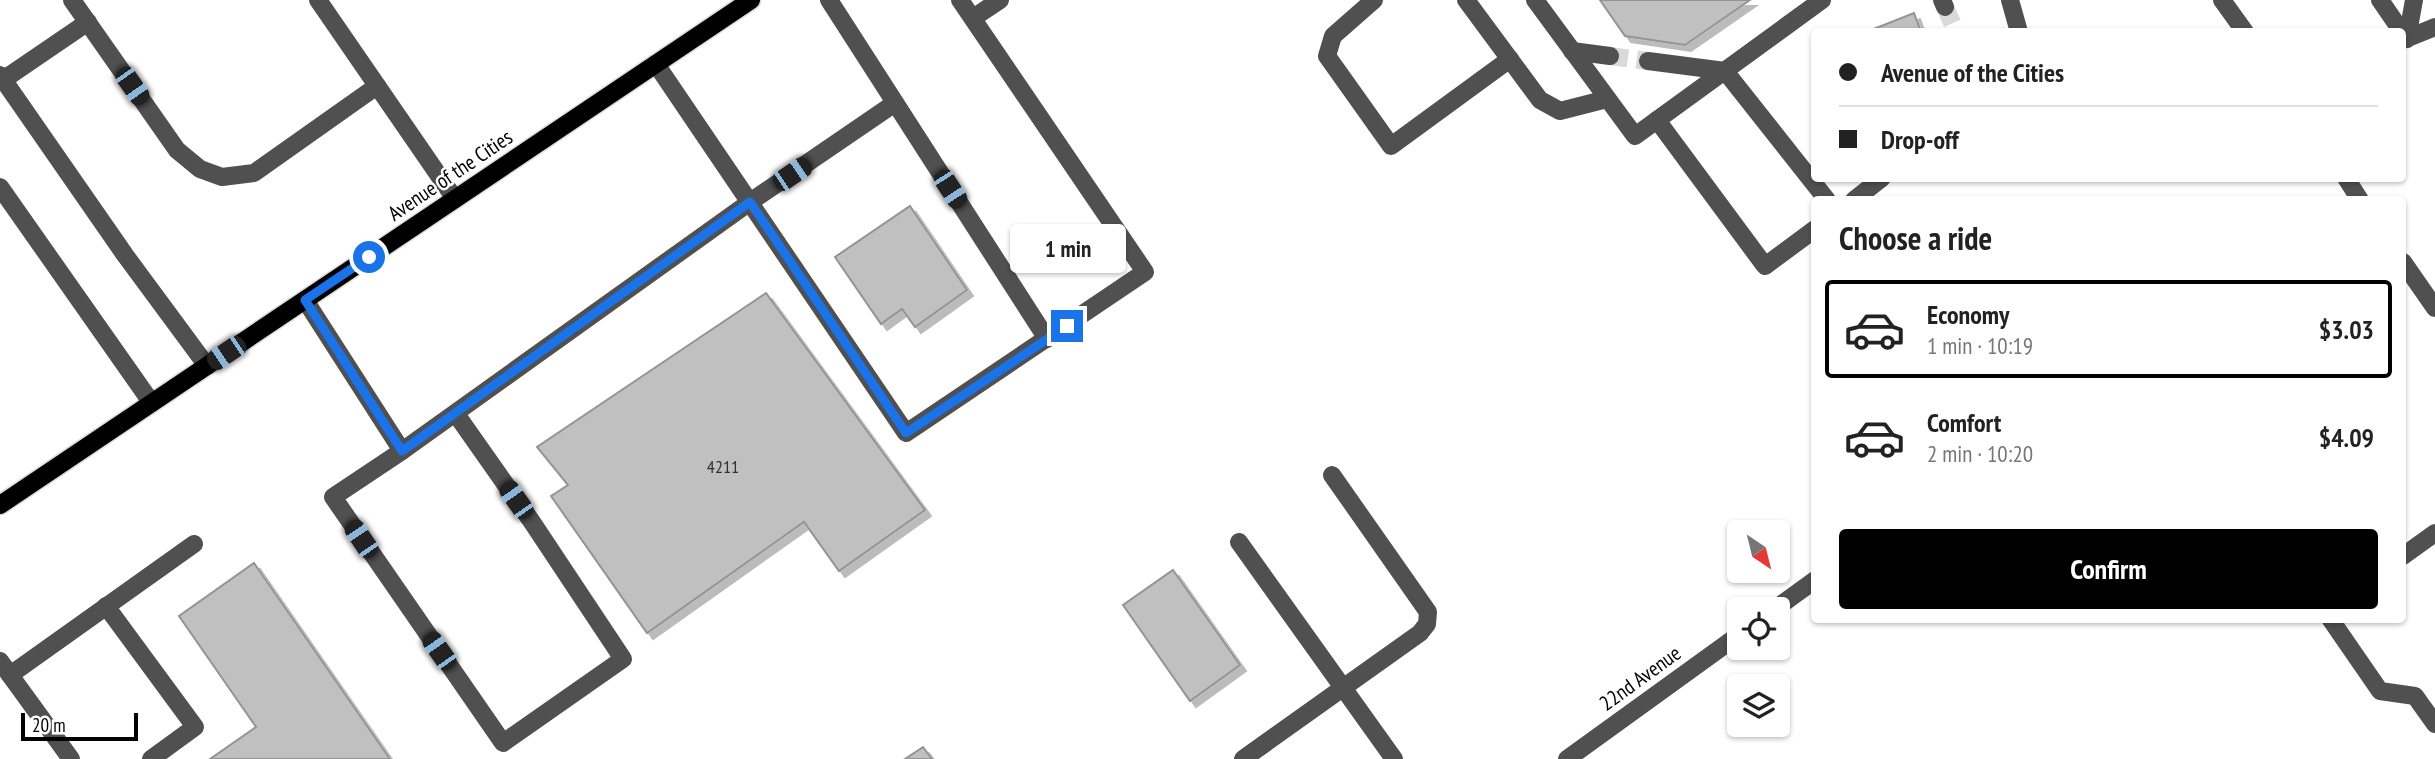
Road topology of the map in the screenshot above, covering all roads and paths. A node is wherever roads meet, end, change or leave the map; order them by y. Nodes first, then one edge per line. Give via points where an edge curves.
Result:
1 (72, 0) edge
2 (318, 0) edge
3 (751, 0) edge
4 (829, 0) edge
5 (960, 0) edge
6 (1000, 0) edge
7 (1374, 0) edge
8 (1466, 0) edge
9 (1535, 0) edge
10 (1822, 0) edge
11 (2010, 0) edge
12 (2222, 0) edge
13 (2379, 0) edge
14 (2414, 0) edge
15 (973, 18) junction
16 (88, 22) junction
17 (2435, 27) edge
18 (2018, 28) edge
19 (2242, 28) edge
20 (2398, 28) edge
21 (2406, 29) edge
22 (2406, 35) edge
23 (1572, 51) junction
24 (1611, 56) tunnel mouth
25 (1510, 59) junction
26 (1648, 61) tunnel mouth
27 (656, 64) junction
28 (1725, 71) junction
29 (1, 79) edge
30 (377, 86) junction
31 (1607, 99) junction
32 (895, 103) junction
33 (1657, 120) junction
34 (1811, 180) edge
35 (1813, 182) edge
36 (1877, 182) edge
37 (0, 187) edge
38 (1824, 196) edge
39 (1859, 196) edge
40 (455, 199) junction
41 (750, 202) junction
42 (1811, 232) edge
43 (2406, 266) edge
44 (305, 300) junction
45 (2435, 308) edge
46 (1047, 339) junction
47 (207, 366) junction
48 (151, 402) junction
49 (456, 414) junction
50 (402, 451) junction
51 (1332, 475) dead end
52 (0, 505) edge
53 (2435, 533) edge
54 (1239, 542) dead end
55 (194, 544) dead end
56 (2406, 554) edge
57 (1811, 583) edge
58 (1790, 598) edge
59 (106, 606) junction
60 (2332, 623) edge
61 (1727, 643) edge
62 (5, 668) edge
63 (1343, 687) junction
64 (2435, 724) edge
65 (71, 759) edge
66 (151, 759) edge
67 (1243, 759) edge
68 (1394, 759) edge
69 (1567, 759) edge

1 - 16 street
2 - 30 street
3 - 27 main road, Avenue of the Cities
4 - 32 street
5 - 15 street
6 - 15 street
7 - 25 street via 1333,36 1327,56 1391,146
8 - 25 street
9 - 23 street
10 - 28 street
11 - 18 street
12 - 19 street
13 - 20 street
14 - 21 street
15 - 46 street via 1145,272
16 - 29 street
16 - 30 street via 177,150 200,169 222,177 254,173
17 - 22 street
23 - 24 street
23 - 31 street
25 - 31 street via 1540,100 1560,111
26 - 28 street
27 - 40 main road, Avenue of the Cities
27 - 41 street
28 - 33 street
28 - 34 street
29 - 47 street
30 - 40 street
31 - 33 street via 1635,136
32 - 41 street
32 - 46 street
33 - 42 street via 1765,266
35 - 38 street
36 - 39 street
37 - 48 street
40 - 44 main road, Avenue of the Cities
41 - 46 street via 906,433
41 - 49 street
43 - 45 street
44 - 47 main road, Avenue of the Cities
44 - 50 street
47 - 48 main road, Avenue of the Cities
48 - 52 main road, Avenue of the Cities
49 - 50 street
49 - 50 street via 623,659 503,743 333,497
51 - 63 street via 1428,612 1420,633
53 - 56 street
54 - 63 street
55 - 59 street
57 - 58 street
59 - 62 street
59 - 66 street via 195,727
60 - 64 street via 2380,691 2415,696
61 - 69 street, 22nd Avenue
62 - 65 street
63 - 67 street
63 - 68 street

